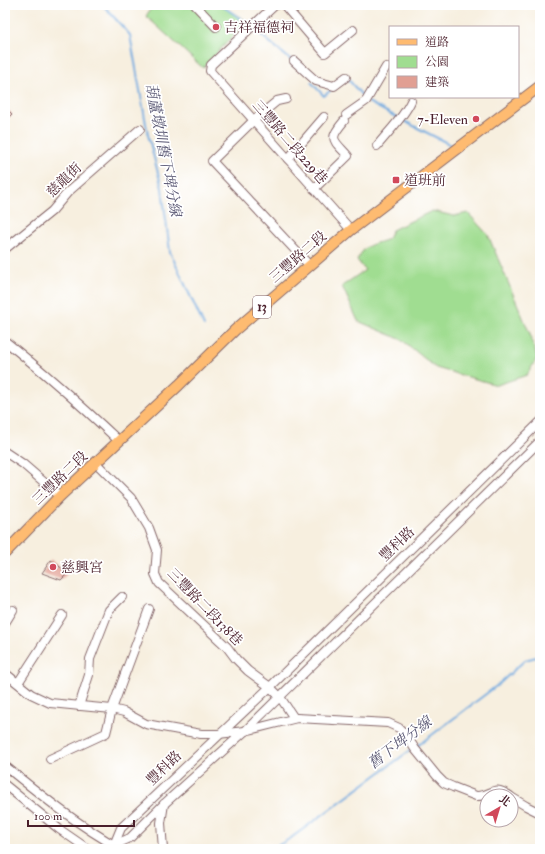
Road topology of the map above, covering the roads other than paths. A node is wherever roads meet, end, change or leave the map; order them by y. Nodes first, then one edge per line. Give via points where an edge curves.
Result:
1 (194, 5) edge
2 (275, 5) edge
3 (284, 5) edge
4 (216, 27) dead end
5 (353, 30) dead end
6 (294, 60) dead end
7 (386, 67) dead end
8 (346, 77) dead end
9 (540, 86) edge
10 (286, 99) dead end
11 (411, 101) dead end
12 (324, 117) dead end
13 (254, 120) junction
14 (140, 129) dead end
15 (377, 146) dead end
16 (288, 159) junction
17 (314, 189) junction
18 (351, 230) junction
19 (5, 249) edge
20 (310, 266) junction
21 (5, 341) edge
22 (540, 422) edge
23 (119, 441) junction
24 (540, 441) edge
25 (5, 452) edge
26 (96, 463) junction
27 (60, 496) junction
28 (5, 553) edge
29 (122, 597) dead end
30 (149, 609) dead end
31 (13, 610) dead end
32 (62, 615) dead end
33 (5, 623) edge
34 (5, 673) edge
35 (18, 683) junction
36 (270, 687) junction
37 (280, 697) junction
38 (79, 706) junction
39 (112, 709) junction
40 (294, 718) junction
41 (245, 731) junction
42 (218, 734) junction
43 (50, 759) dead end
44 (5, 766) edge
45 (5, 785) edge
46 (479, 797) edge
47 (519, 802) edge
48 (164, 804) junction
49 (540, 812) edge
50 (116, 848) edge
51 (88, 849) edge
52 (163, 849) edge

1 - 4 street
2 - 13 street, 三豐路二段229巷 via 211,65 210,71
3 - 5 street via 325,53
6 - 8 street via 316,81 334,86
7 - 17 street via 366,101 345,118 334,132 334,140 348,156
9 - 18 main road, 三豐路二段 / 13
10 - 13 street via 277,101
11 - 15 street via 406,112
12 - 16 street
13 - 16 street, 三豐路二段229巷
13 - 20 street via 212,162
14 - 19 street, 慈龍街 via 68,192 52,210
16 - 17 street, 三豐路二段229巷
17 - 18 street, 三豐路二段229巷
18 - 20 main road, 三豐路二段 / 13
20 - 23 main road, 三豐路二段 / 13 via 235,330
21 - 23 street via 48,375
22 - 36 street, 豐科路
23 - 26 main road, 三豐路二段 / 13
24 - 37 street, 豐科路
25 - 27 street
26 - 27 main road, 三豐路二段 / 13
26 - 36 street, 三豐路二段138巷 via 128,494 149,528 157,550 155,574 159,583 227,647 236,659
27 - 28 main road, 三豐路二段 / 13
29 - 38 street via 109,610 90,659 89,675
30 - 39 street
31 - 33 street
32 - 35 street
34 - 35 street
35 - 38 street via 44,701
36 - 37 street, 三豐路二段138巷
36 - 42 street, 豐科路
37 - 40 street, 三豐路二段138巷
37 - 41 street, 豐科路
38 - 39 street
39 - 42 street via 124,712 146,724 201,734
39 - 43 street via 106,733
40 - 41 street
40 - 46 street via 388,723 406,735 428,767 444,783
41 - 42 street
41 - 48 street, 豐科路
42 - 50 street, 豐科路 via 121,828
44 - 50 street via 63,812
45 - 51 street
47 - 49 street
48 - 50 street, 豐科路 via 130,838
48 - 52 street via 161,823

